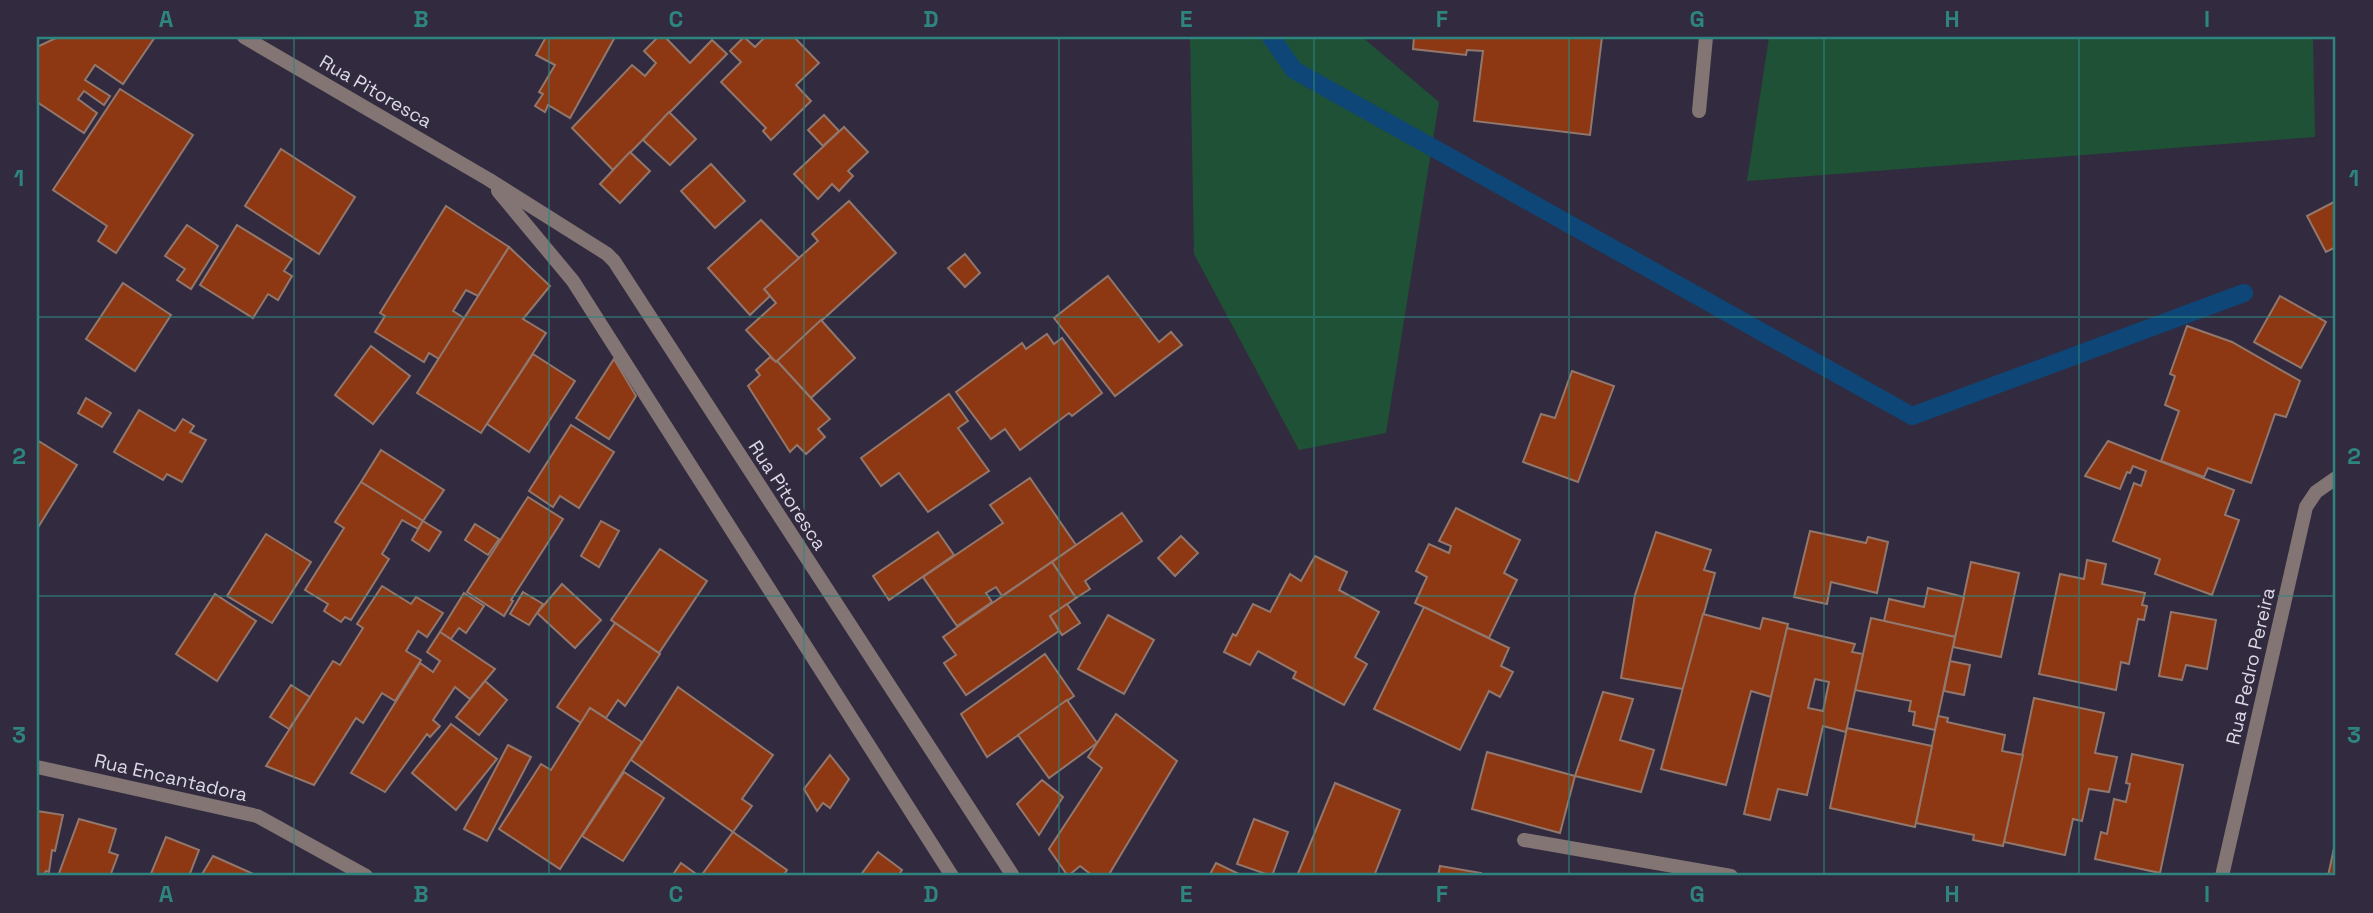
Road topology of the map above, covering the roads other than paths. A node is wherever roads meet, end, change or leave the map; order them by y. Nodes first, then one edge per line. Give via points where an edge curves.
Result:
1 (244, 37) edge
2 (1706, 37) edge
3 (1699, 111) dead end
4 (488, 179) junction
5 (2336, 478) edge
6 (37, 767) edge
7 (1524, 840) dead end
8 (366, 876) edge
9 (952, 876) edge
10 (1013, 876) edge
11 (1731, 876) edge
12 (2222, 876) edge

1 - 4 street, Rua Pitoresca
2 - 3 street
4 - 9 street, Rua Pitoresca via 572,281
4 - 10 street, Rua Pitoresca via 614,261
5 - 12 street, Rua Pedro Pereira via 2316,492 2306,507
6 - 8 street, Rua Encantadora via 257,816
7 - 11 street

